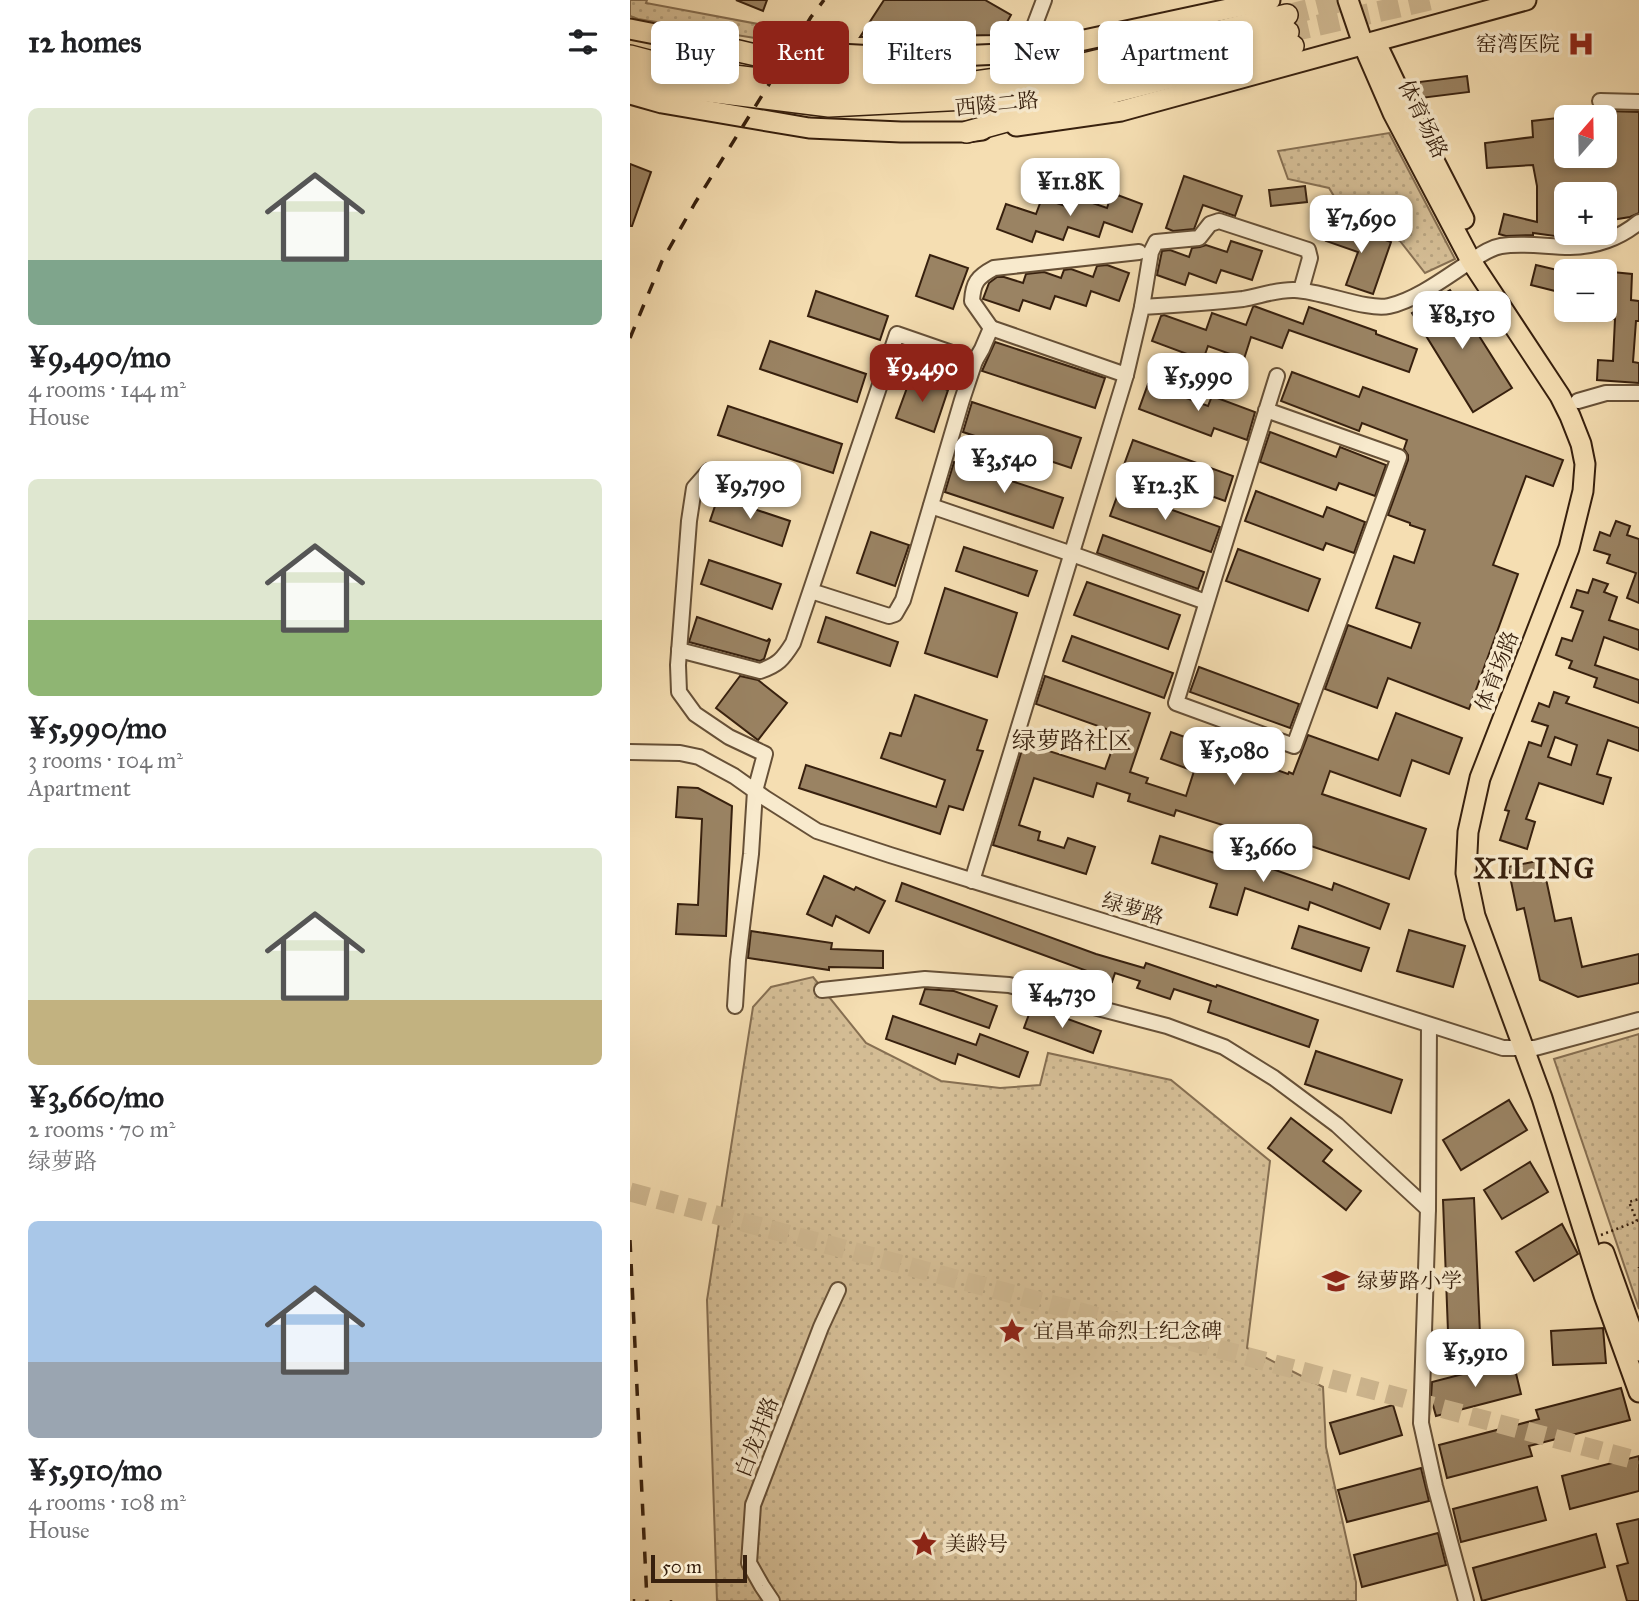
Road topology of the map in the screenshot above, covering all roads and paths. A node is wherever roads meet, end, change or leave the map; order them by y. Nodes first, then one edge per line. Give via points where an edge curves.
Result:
1 (1044, 0) edge
2 (1270, 0) tunnel mouth
3 (1348, 0) edge
4 (1362, 0) edge
5 (1525, 0) edge
6 (1036, 21) edge
7 (630, 29) edge
8 (1289, 31) junction
9 (651, 33) edge
10 (1084, 40) edge
11 (1369, 43) junction
12 (739, 48) edge
13 (739, 51) edge
14 (990, 55) edge
15 (630, 56) edge
16 (1084, 66) edge
17 (990, 73) edge
18 (630, 76) edge
19 (990, 79) edge
20 (630, 94) edge
21 (831, 97) junction
22 (1600, 101) dead end
23 (1639, 102) edge
24 (967, 132) junction
25 (1639, 222) edge
26 (1139, 252) dead end
27 (1476, 257) junction
28 (1301, 290) junction
29 (1142, 307) junction
30 (991, 328) junction
31 (975, 361) junction
32 (1126, 375) junction
33 (1277, 376) dead end
34 (1639, 393) edge
35 (1578, 401) junction
36 (1266, 410) junction
37 (709, 471) dead end
38 (931, 506) junction
39 (1072, 554) junction
40 (811, 591) junction
41 (1206, 603) junction
42 (679, 650) junction
43 (630, 752) edge
44 (755, 790) junction
45 (972, 881) junction
46 (822, 990) dead end
47 (735, 1006) dead end
48 (1639, 1020) edge
49 (1429, 1025) junction
50 (1529, 1048) junction
51 (1639, 1199) edge
52 (1429, 1209) junction
53 (1598, 1236) junction
54 (838, 1290) dead end
55 (1639, 1351) edge
56 (1639, 1392) edge
57 (772, 1601) edge
58 (1466, 1601) edge

1 - 6 street
2 - 10 main road
3 - 11 main road, 体育场路
4 - 11 main road, 体育场路
5 - 11 main road, 西陵二路
7 - 9 main road
8 - 16 highway
8 - 21 highway via 1077,86 1006,97
8 - 24 highway
11 - 24 main road, 西陵二路 via 1121,111
11 - 27 main road, 体育场路 via 1393,113
12 - 14 main road via 912,58
13 - 17 highway via 870,75
15 - 21 highway
18 - 21 highway via 674,87
19 - 21 highway
20 - 24 main road, 西陵二路 via 809,128
22 - 23 street
25 - 27 street via 1610,240 1572,247 1499,246
26 - 30 street via 994,268 980,275 972,302
27 - 28 street via 1412,299 1386,307
27 - 35 main road, 体育场路
27 - 50 main road, 体育场路 via 1560,396 1585,464 1569,548 1480,778 1468,832 1466,873 1475,916
28 - 29 street
28 - 29 street via 1308,250 1219,221 1210,224 1199,238 1156,242
29 - 32 street
30 - 31 street
30 - 32 street
31 - 38 street
31 - 40 street via 897,334
32 - 39 street
33 - 36 street
34 - 35 street via 1606,393
35 - 50 main road, 体育场路 via 1595,457 1587,527 1488,784 1478,833 1477,873 1485,913
36 - 41 street
36 - 41 street via 1399,457 1294,746 1176,703
37 - 42 street via 694,488
38 - 39 street
38 - 40 street via 895,614 889,616
39 - 41 street
39 - 45 street
40 - 42 street via 793,643 784,658 771,667 760,671
42 - 44 street via 679,692 695,714 765,754
43 - 44 street, 绿萝路 via 699,757
44 - 45 street, 绿萝路 via 817,831
44 - 47 street
45 - 49 street, 绿萝路
46 - 52 street via 925,979 1009,985 1167,1026 1224,1046 1337,1125
48 - 50 street, 绿萝路
49 - 50 street, 绿萝路 via 1503,1048
49 - 52 street
50 - 53 main road, 体育场路
50 - 56 main road, 体育场路
51 - 53 path via 1629,1202 1637,1221
52 - 58 street via 1421,1423
53 - 55 main road, 体育场路
54 - 57 street, 白龙井路 via 753,1505 750,1563

